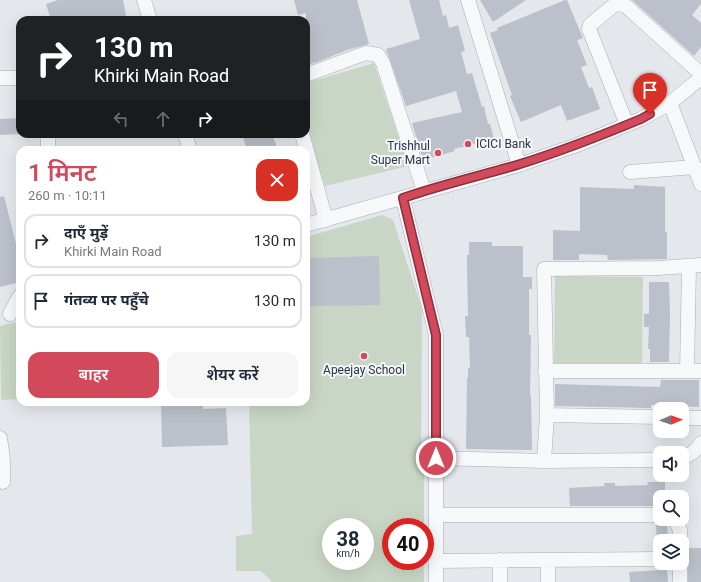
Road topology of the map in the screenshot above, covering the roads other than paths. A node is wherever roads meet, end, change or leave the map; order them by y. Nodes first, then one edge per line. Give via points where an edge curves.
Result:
1 (144, 0) edge
2 (468, 0) edge
3 (149, 16) edge
4 (310, 74) edge
5 (701, 74) edge
6 (0, 78) edge
7 (16, 78) edge
8 (701, 78) edge
9 (670, 103) junction
10 (627, 125) junction
11 (310, 163) edge
12 (519, 164) junction
13 (695, 167) junction
14 (630, 172) dead end
15 (701, 184) edge
16 (424, 191) junction
17 (403, 198) junction
18 (326, 220) junction
19 (310, 224) edge
20 (695, 266) edge
21 (16, 303) edge
22 (10, 313) edge
23 (694, 371) edge
24 (545, 372) junction
25 (547, 415) junction
26 (653, 417) edge
27 (689, 418) edge
28 (701, 418) edge
29 (0, 438) edge
30 (701, 443) edge
31 (689, 456) edge
32 (436, 458) junction
33 (653, 460) edge
34 (544, 461) junction
35 (3, 482) dead end
36 (436, 515) junction
37 (653, 515) edge
38 (653, 559) edge
39 (500, 560) junction
40 (548, 560) junction
41 (436, 561) junction
42 (680, 570) edge
43 (436, 582) edge
44 (500, 582) edge
45 (548, 582) edge
46 (680, 582) edge

1 - 3 street
2 - 12 street
4 - 16 street via 366,53 378,55 383,63
5 - 10 street via 626,6 614,5 590,25 589,29
6 - 7 street
8 - 9 street
9 - 10 street
9 - 13 street
10 - 12 street
11 - 18 street
12 - 16 street
13 - 14 street
13 - 15 street
16 - 17 street
17 - 18 street
17 - 32 street via 436,335
18 - 19 street
20 - 23 street
20 - 24 street via 544,269
21 - 22 street
23 - 24 street
24 - 25 street
25 - 26 street
25 - 34 street
27 - 28 street
29 - 35 street
30 - 31 street
32 - 34 street
32 - 36 street
33 - 34 street
36 - 37 street
36 - 41 street
38 - 40 street
39 - 40 street
39 - 41 street
39 - 44 street
40 - 45 street
41 - 43 street
42 - 46 street

